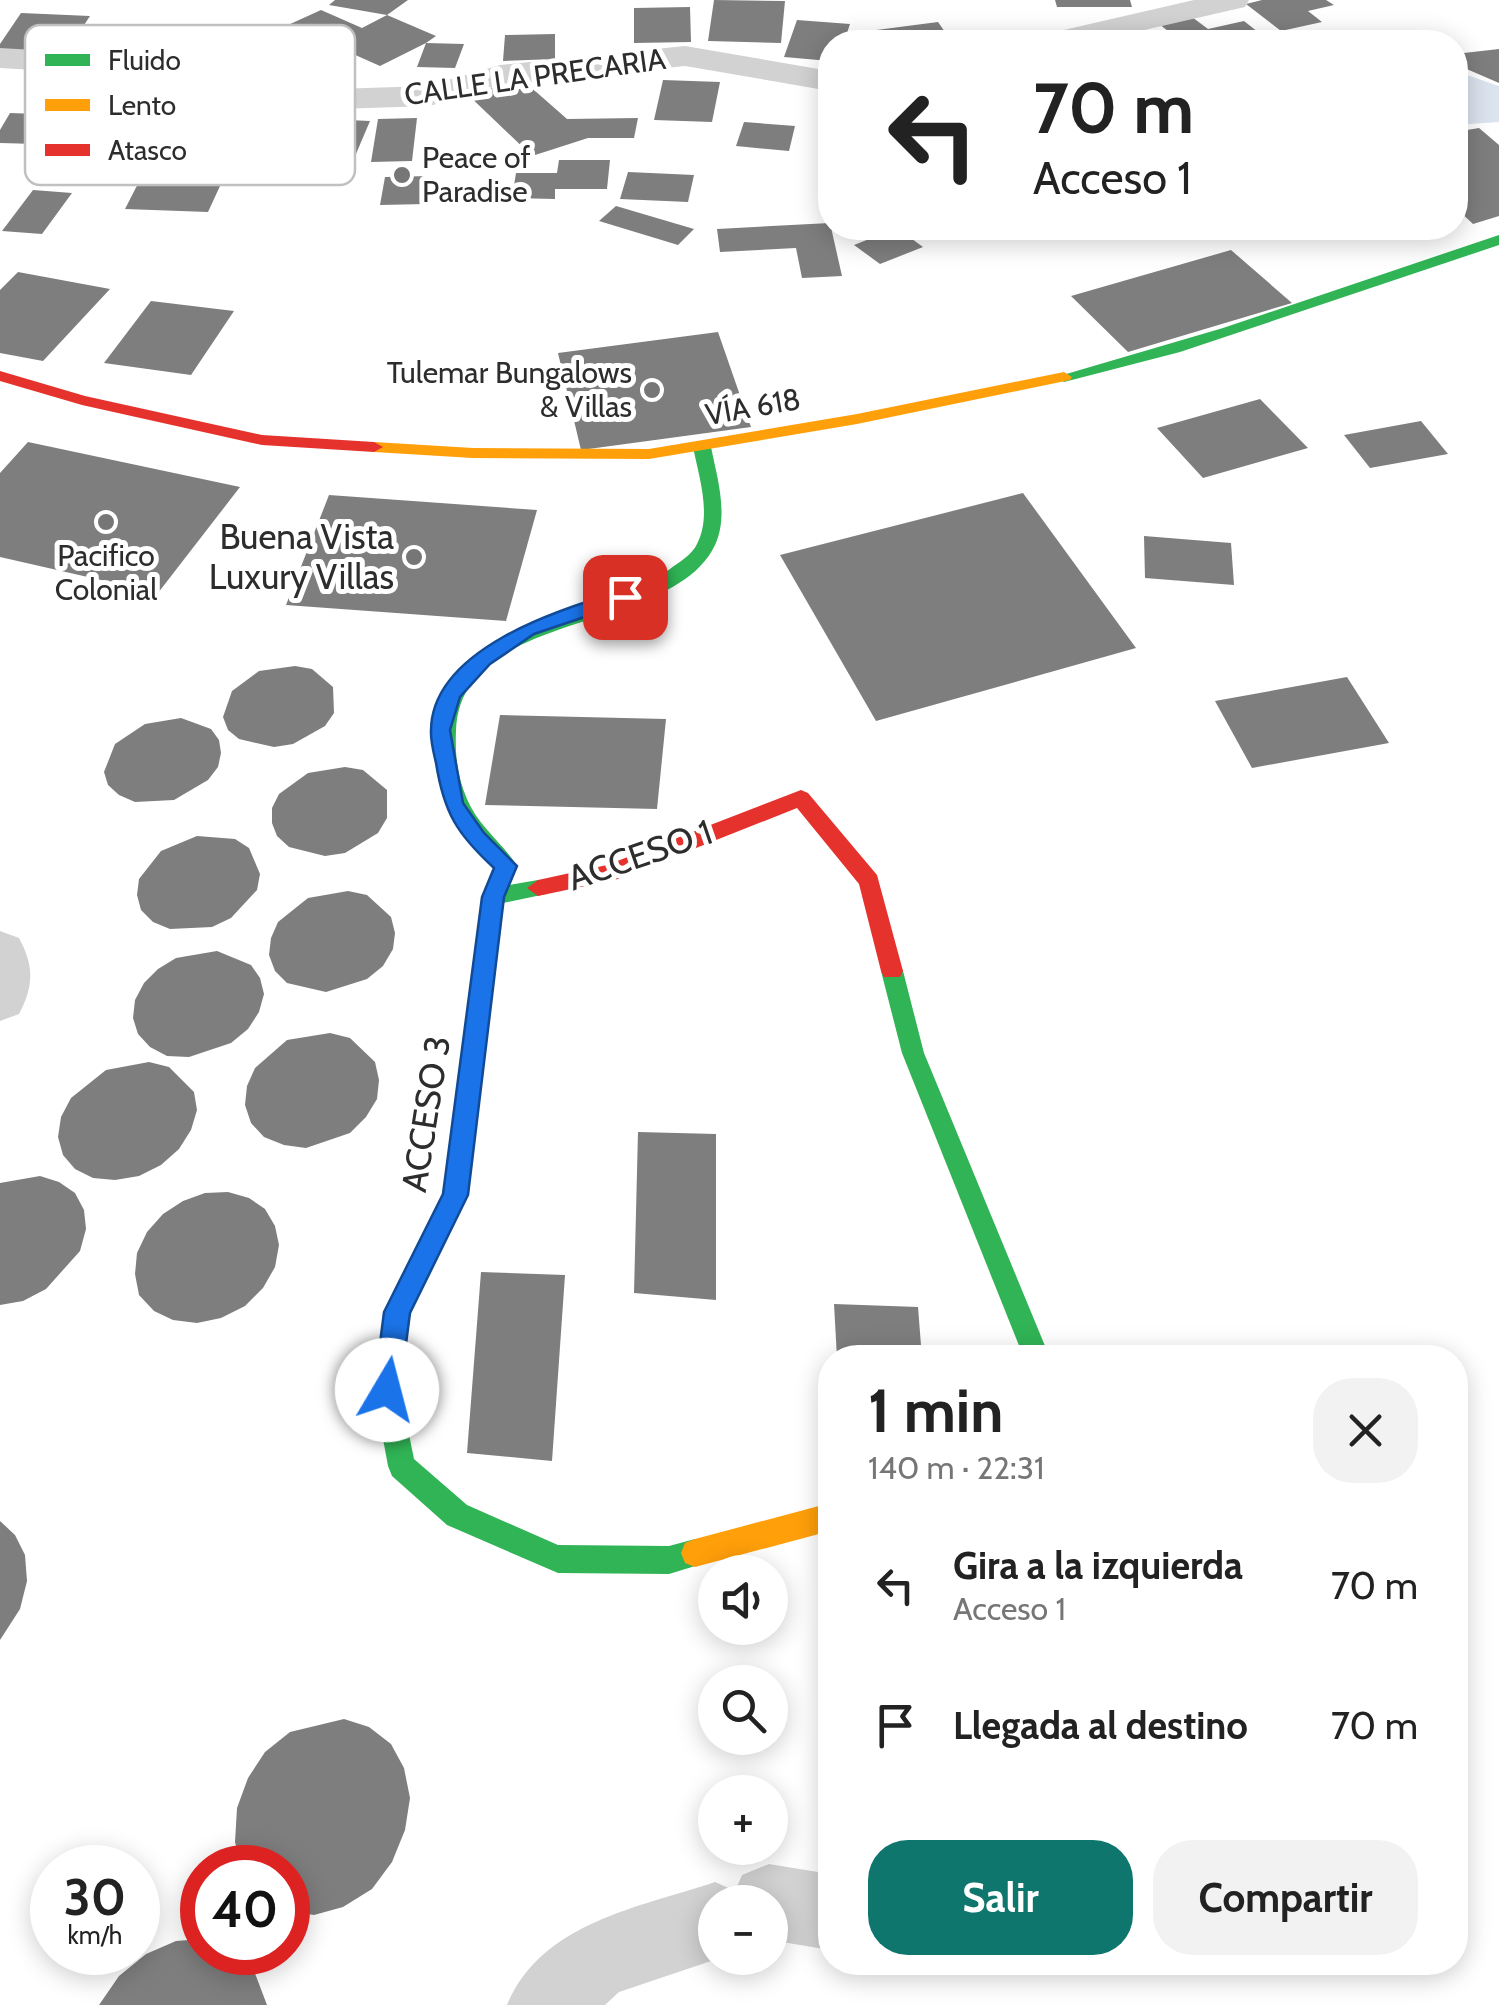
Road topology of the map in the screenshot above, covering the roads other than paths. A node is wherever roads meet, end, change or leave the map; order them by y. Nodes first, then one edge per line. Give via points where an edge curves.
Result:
1 (1234, 0) edge
2 (1105, 30) edge
3 (0, 58) edge
4 (25, 59) edge
5 (818, 80) edge
6 (355, 98) edge
7 (1499, 240) edge
8 (0, 376) edge
9 (702, 446) junction
10 (493, 897) junction
11 (0, 953) edge
12 (0, 998) edge
13 (1032, 1345) edge
14 (818, 1520) edge
15 (788, 1905) edge
16 (818, 1910) edge
17 (698, 1926) edge
18 (547, 2005) edge

1 - 2 street
3 - 4 street, CALLE LA PRECARIA
5 - 6 street, CALLE LA PRECARIA via 685,56 500,75 429,96
7 - 9 street, VÍA 618 via 1125,364
8 - 9 street, VÍA 618 via 262,440 472,453 648,454
9 - 10 street via 714,517 700,555 659,585 527,630 483,659 451,694 440,730 453,804 476,839 506,866
10 - 13 street, ACCESO 1 via 610,874 801,798 869,881 913,1052
10 - 14 street, ACCESO 3 via 455,1195 397,1312 387,1390 402,1466 456,1515 558,1559 670,1560
11 - 12 street via 6,966
15 - 16 street
17 - 18 street via 595,1961

